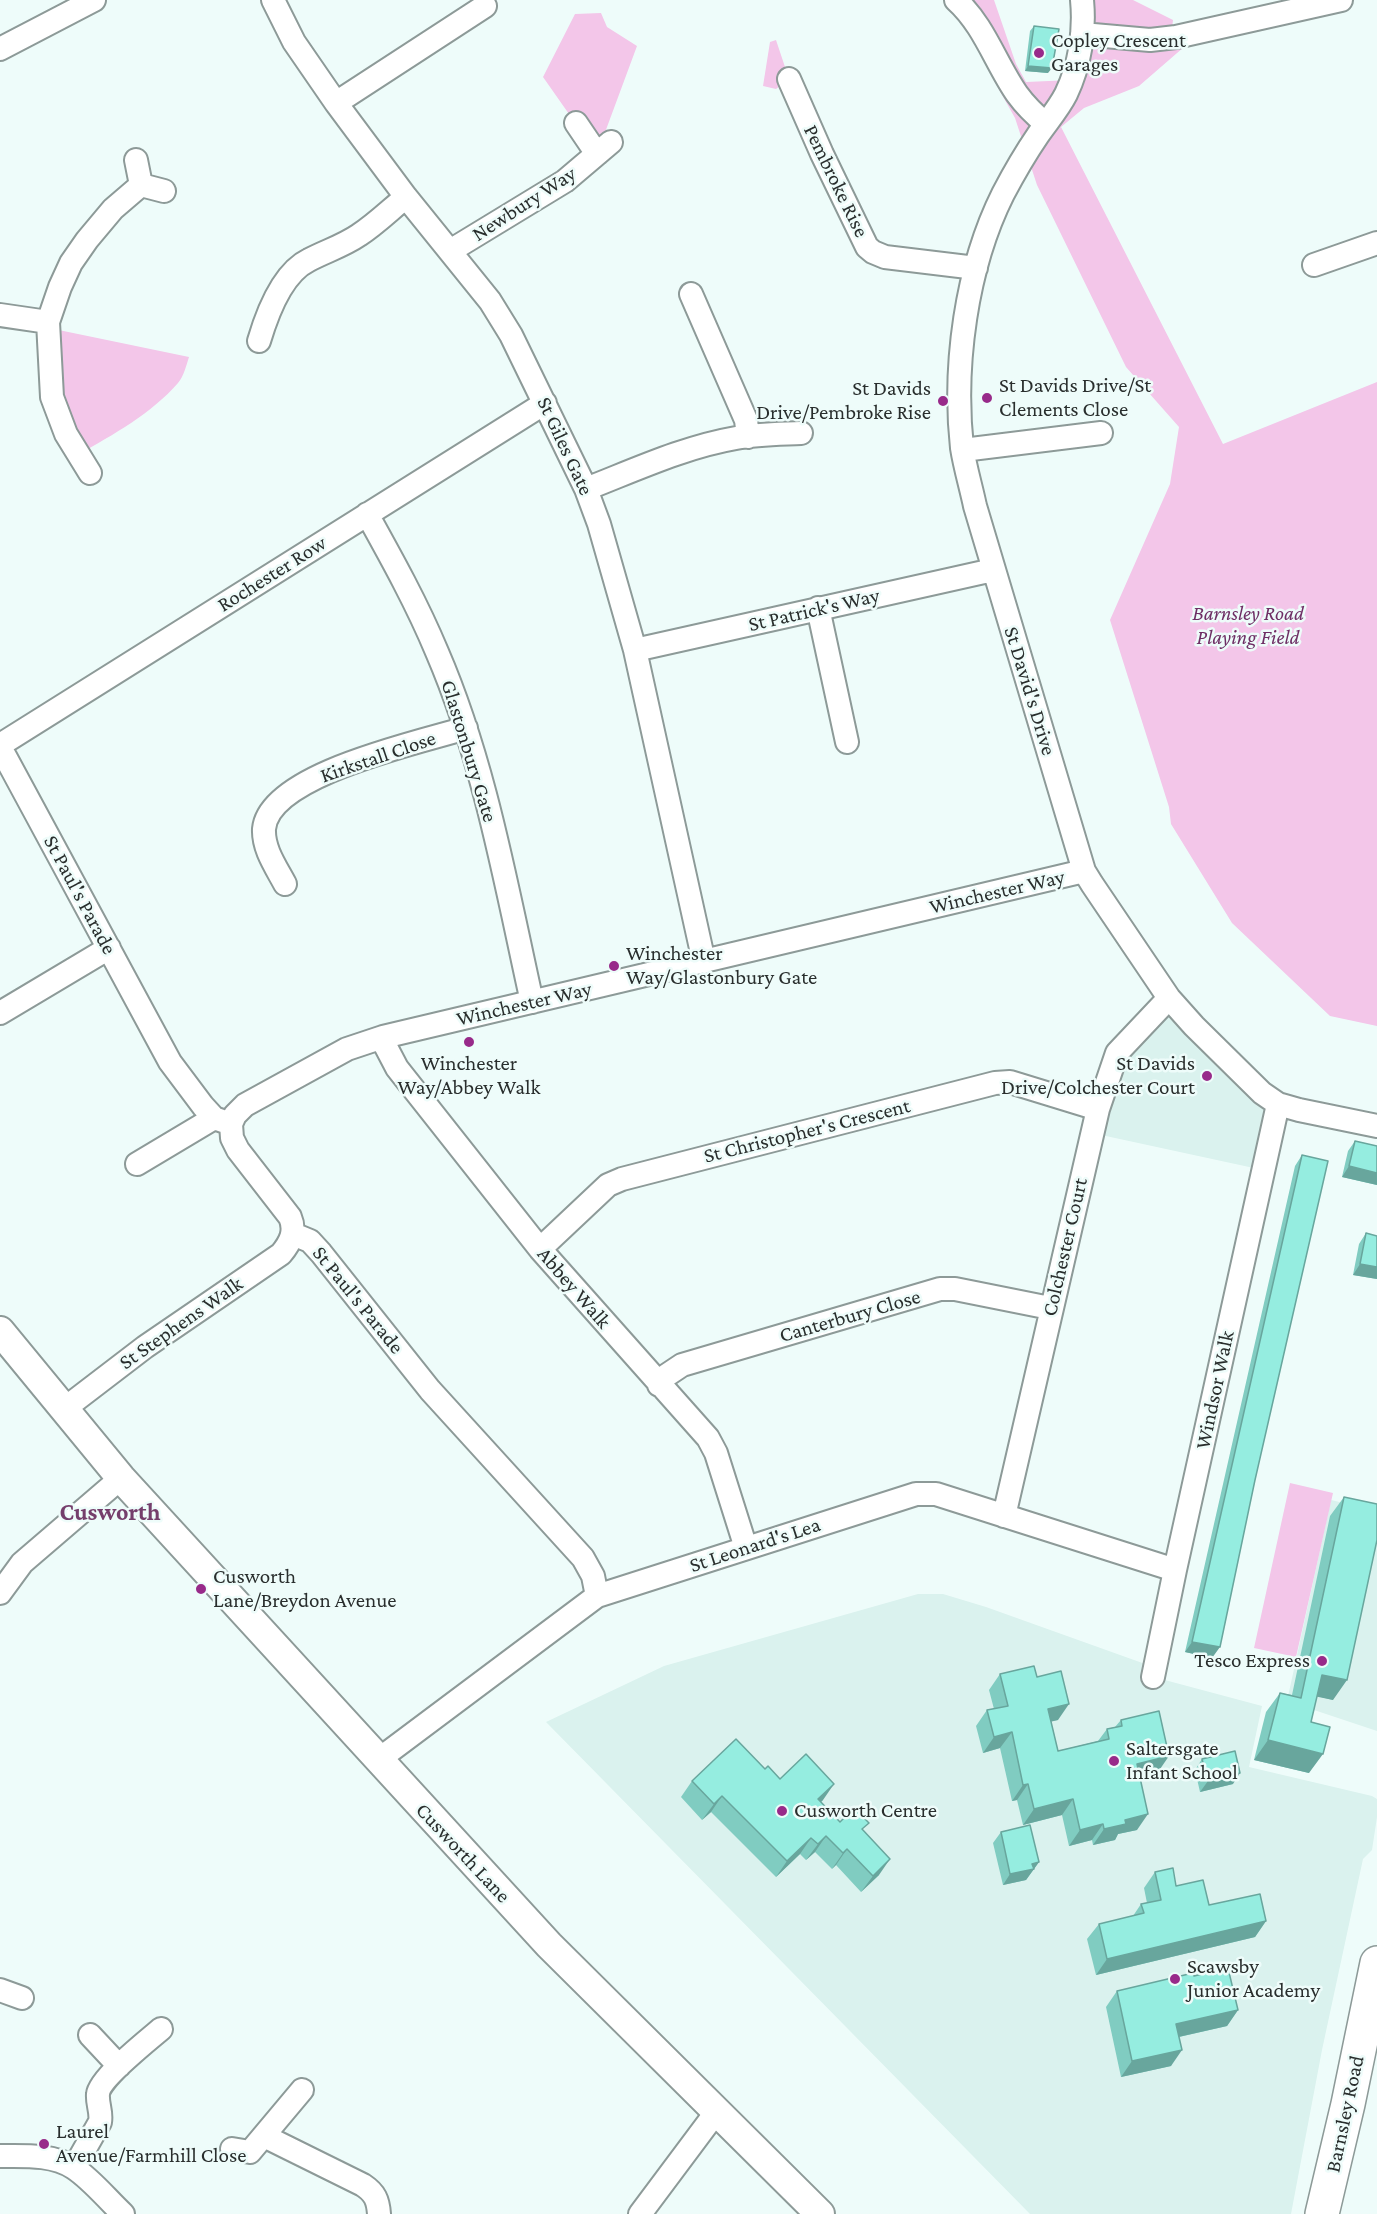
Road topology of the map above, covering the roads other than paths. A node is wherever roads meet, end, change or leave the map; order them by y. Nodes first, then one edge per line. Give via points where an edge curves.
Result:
1 (94, 0) edge
2 (273, 0) edge
3 (956, 0) edge
4 (1082, 0) edge
5 (1332, 1) edge
6 (485, 6) dead end
7 (1082, 34) junction
8 (0, 49) edge
9 (789, 80) dead end
10 (336, 103) junction
11 (576, 123) dead end
12 (1046, 124) junction
13 (136, 160) dead end
14 (141, 185) junction
15 (164, 191) dead end
16 (406, 197) junction
17 (1377, 243) edge
18 (450, 251) junction
19 (1314, 265) dead end
20 (976, 268) junction
21 (691, 294) dead end
22 (0, 315) edge
23 (48, 322) junction
24 (259, 341) dead end
25 (545, 403) junction
26 (801, 433) dead end
27 (1101, 433) dead end
28 (748, 437) junction
29 (963, 450) junction
30 (90, 473) dead end
31 (586, 489) junction
32 (367, 514) junction
33 (993, 570) junction
34 (818, 609) junction
35 (635, 650) junction
36 (466, 728) junction
37 (0, 746) edge
38 (849, 747) dead end
39 (1084, 871) junction
40 (287, 887) dead end
41 (109, 948) junction
42 (704, 962) junction
43 (1169, 998) junction
44 (532, 1002) junction
45 (0, 1013) edge
46 (383, 1037) junction
47 (1278, 1104) junction
48 (1098, 1108) junction
49 (222, 1121) junction
50 (1377, 1126) edge
51 (137, 1164) dead end
52 (293, 1234) junction
53 (540, 1249) junction
54 (1050, 1308) junction
55 (0, 1331) edge
56 (659, 1385) junction
57 (64, 1409) junction
58 (121, 1478) junction
59 (1004, 1516) junction
60 (746, 1548) junction
61 (1175, 1570) junction
62 (0, 1593) edge
63 (597, 1596) junction
64 (1153, 1677) dead end
65 (378, 1760) junction
66 (1377, 1963) edge
67 (0, 1990) edge
68 (22, 1998) dead end
69 (161, 2029) dead end
70 (90, 2036) dead end
71 (119, 2067) junction
72 (302, 2090) dead end
73 (717, 2111) junction
74 (264, 2136) junction
75 (232, 2149) dead end
76 (0, 2156) edge
77 (74, 2168) junction
78 (1326, 2208) edge
79 (123, 2214) edge
80 (379, 2214) edge
81 (640, 2214) edge
82 (820, 2214) edge

1 - 8 street
2 - 10 street, St Giles Gate via 294,42
3 - 12 street via 967,11 1017,93
4 - 7 street, St David's Drive
5 - 7 street via 1176,37 1150,40
6 - 10 street
7 - 12 street, St David's Drive via 1072,80
9 - 20 street, Pembroke Rise via 867,246 885,257
10 - 16 street, St Giles Gate
11 - 18 street, Newbury Way via 604,148 565,181
12 - 20 street, St David's Drive via 1002,197
13 - 14 street
14 - 15 street
14 - 23 street via 113,209 77,255
16 - 18 street, St Giles Gate
16 - 24 street via 361,234 301,264 277,294
17 - 19 street
18 - 25 street, St Giles Gate via 490,301
20 - 29 street, St David's Drive via 963,339 959,399
21 - 28 street via 746,420
22 - 23 street
23 - 30 street via 52,397 66,434
25 - 31 street, St Giles Gate
25 - 32 street, Rochester Row
26 - 28 street
27 - 29 street
28 - 31 street via 669,456
29 - 33 street, St David's Drive
31 - 35 street, St Giles Gate
32 - 36 street, Glastonbury Gate via 414,599
32 - 37 street, Rochester Row
33 - 34 street, St Patrick's Way
33 - 39 street, St David's Drive
34 - 35 street, St Patrick's Way
34 - 38 street
35 - 42 street, St Giles Gate
36 - 40 street, Kirkstall Close via 356,760 289,792 264,826 267,848
36 - 44 street, Glastonbury Gate via 491,818
37 - 41 street, St Paul's Parade
39 - 42 street, Winchester Way
39 - 43 street, St David's Drive
41 - 45 street
41 - 49 street, St Paul's Parade via 170,1062 197,1098
42 - 44 street, Winchester Way
43 - 47 street, St David's Drive via 1254,1085
43 - 48 street, Colchester Court via 1118,1053
44 - 46 street, Winchester Way
46 - 49 street, Winchester Way via 347,1049
46 - 53 street, Abbey Walk via 397,1068
47 - 50 street, St David's Drive
47 - 61 street, Windsor Walk
48 - 53 street, St Christopher's Crescent via 1010,1082 995,1083 622,1179 608,1185
48 - 54 street, Colchester Court
49 - 51 street, Winchester Way
49 - 52 street, St Paul's Parade via 238,1150 290,1217
52 - 57 street, St Stephens Walk via 281,1254 145,1347
52 - 63 street, St Paul's Parade via 310,1241 430,1390 583,1558 593,1576
53 - 56 street, Abbey Walk
54 - 56 street, Canterbury Close via 940,1289 682,1365
54 - 59 street, Colchester Court
55 - 57 street
56 - 60 street, Abbey Walk via 708,1438
57 - 58 street, Cusworth Lane
58 - 62 street via 22,1563
58 - 65 street, Cusworth Lane
59 - 60 street, St Leonard's Lea via 936,1494 915,1494
59 - 61 street, St Leonard's Lea
60 - 63 street, St Leonard's Lea
61 - 64 street, Windsor Walk
63 - 65 street, St Leonard's Lea
65 - 73 street, Cusworth Lane via 549,1945
66 - 78 highway, Barnsley Road
67 - 68 street
69 - 71 street
70 - 71 street
71 - 77 street via 100,2086 102,2116
72 - 74 street
73 - 81 street
73 - 82 street, Cusworth Lane
74 - 75 street via 250,2152
74 - 80 street via 372,2191
76 - 77 street via 35,2156
77 - 79 street

